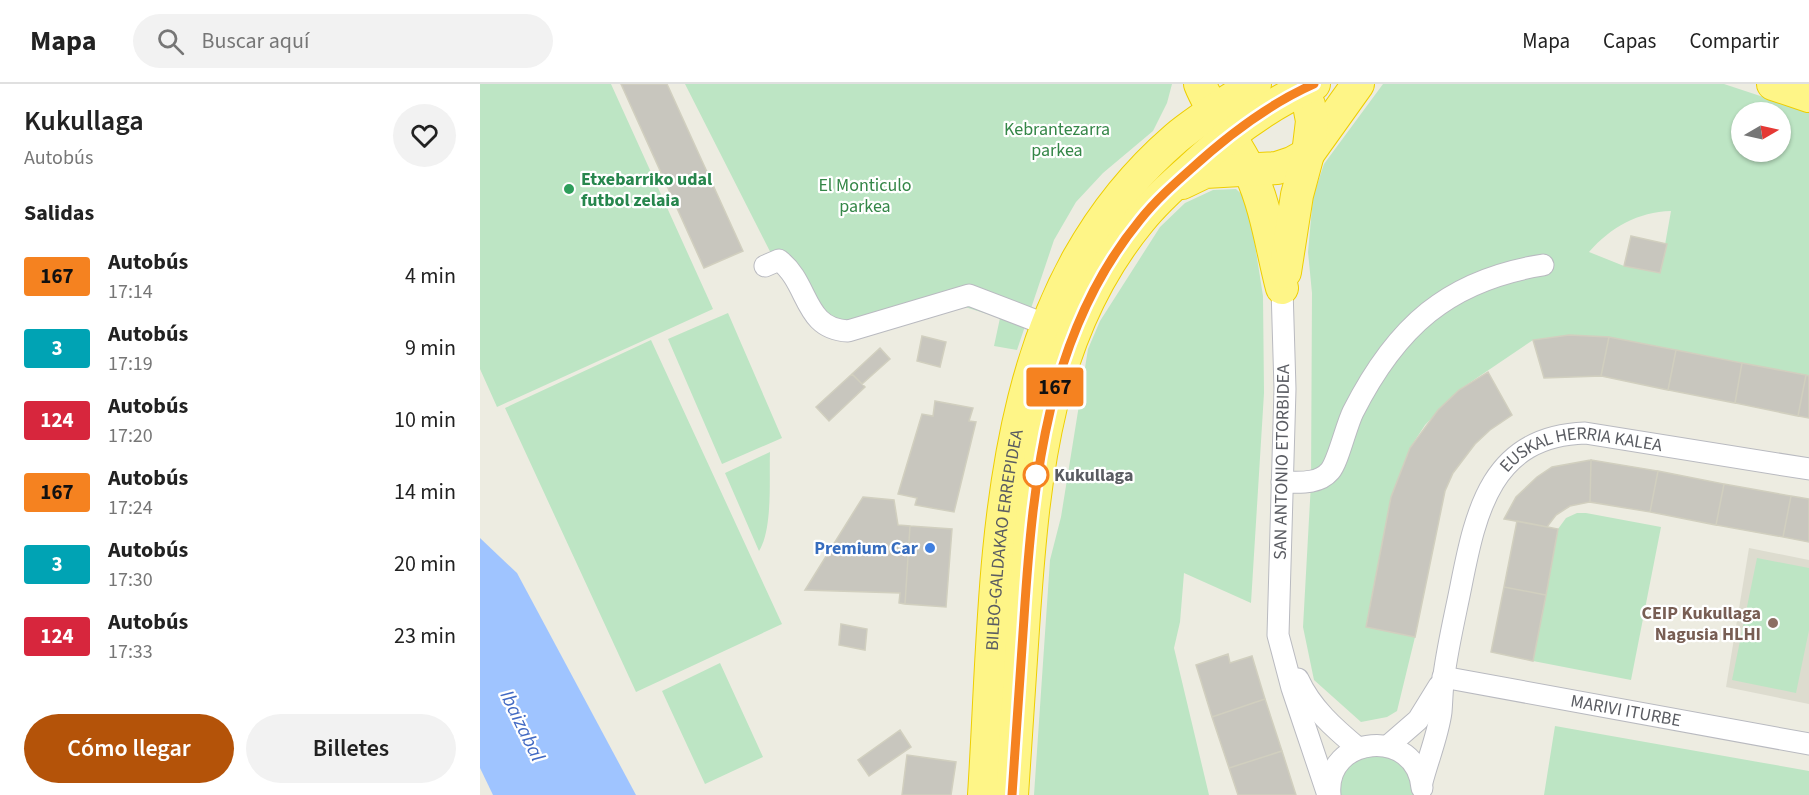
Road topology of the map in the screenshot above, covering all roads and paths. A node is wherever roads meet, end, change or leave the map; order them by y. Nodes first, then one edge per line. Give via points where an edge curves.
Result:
1 (1190, 84) edge
2 (1255, 84) edge
3 (1358, 84) edge
4 (1773, 84) edge
5 (1304, 86) edge
6 (1809, 96) edge
7 (1213, 111) edge
8 (1177, 137) junction
9 (1308, 154) junction
10 (1249, 169) junction
11 (1168, 190) junction
12 (1544, 265) dead end
13 (765, 266) dead end
14 (1282, 288) junction
15 (1047, 325) junction
16 (1809, 469) edge
17 (1282, 482) junction
18 (1278, 635) junction
19 (1443, 677) junction
20 (1809, 744) edge
21 (1388, 746) junction
22 (1358, 748) junction
23 (1422, 789) edge
24 (984, 795) edge
25 (1012, 795) edge
26 (1329, 795) edge

1 - 8 highway
2 - 7 highway, BILBO-GALDAKAO ERREPIDEA
3 - 9 highway
4 - 6 highway
5 - 7 highway, BILBO-GALDAKAO ERREPIDEA
5 - 9 highway via 1312,121
7 - 8 highway, BILBO-GALDAKAO ERREPIDEA
7 - 10 highway
7 - 11 highway, BILBO-GALDAKAO ERREPIDEA
8 - 15 highway, BILBO-GALDAKAO ERREPIDEA via 1117,203 1081,257
9 - 10 highway via 1277,168
9 - 14 highway
10 - 11 highway via 1205,172
10 - 14 highway via 1261,199
11 - 25 highway, BILBO-GALDAKAO ERREPIDEA via 1139,220 1108,266 1072,340 1048,411 1030,517
12 - 17 street via 1483,279 1443,299 1385,357 1350,417 1330,471 1311,483
13 - 15 street via 779,260 793,271 819,320 834,330 848,331 969,295
14 - 17 street, SAN ANTONIO ETORBIDEA
15 - 24 highway, BILBO-GALDAKAO ERREPIDEA via 1021,405 1010,458
16 - 19 street, EUSKAL HERRIA KALEA via 1586,433 1563,434 1535,444 1507,464 1483,498 1472,531
17 - 18 street, SAN ANTONIO ETORBIDEA
18 - 22 street, SAN ANTONIO ETORBIDEA via 1303,690 1335,729
18 - 26 street, SAN ANTONIO ETORBIDEA
19 - 20 street, MARIVI ITURBE
19 - 21 street, EUSKAL HERRIA KALEA via 1428,707
19 - 23 street, EUSKAL HERRIA KALEA via 1441,714
21 - 22 street
21 - 23 street via 1410,759
22 - 26 street via 1338,764

